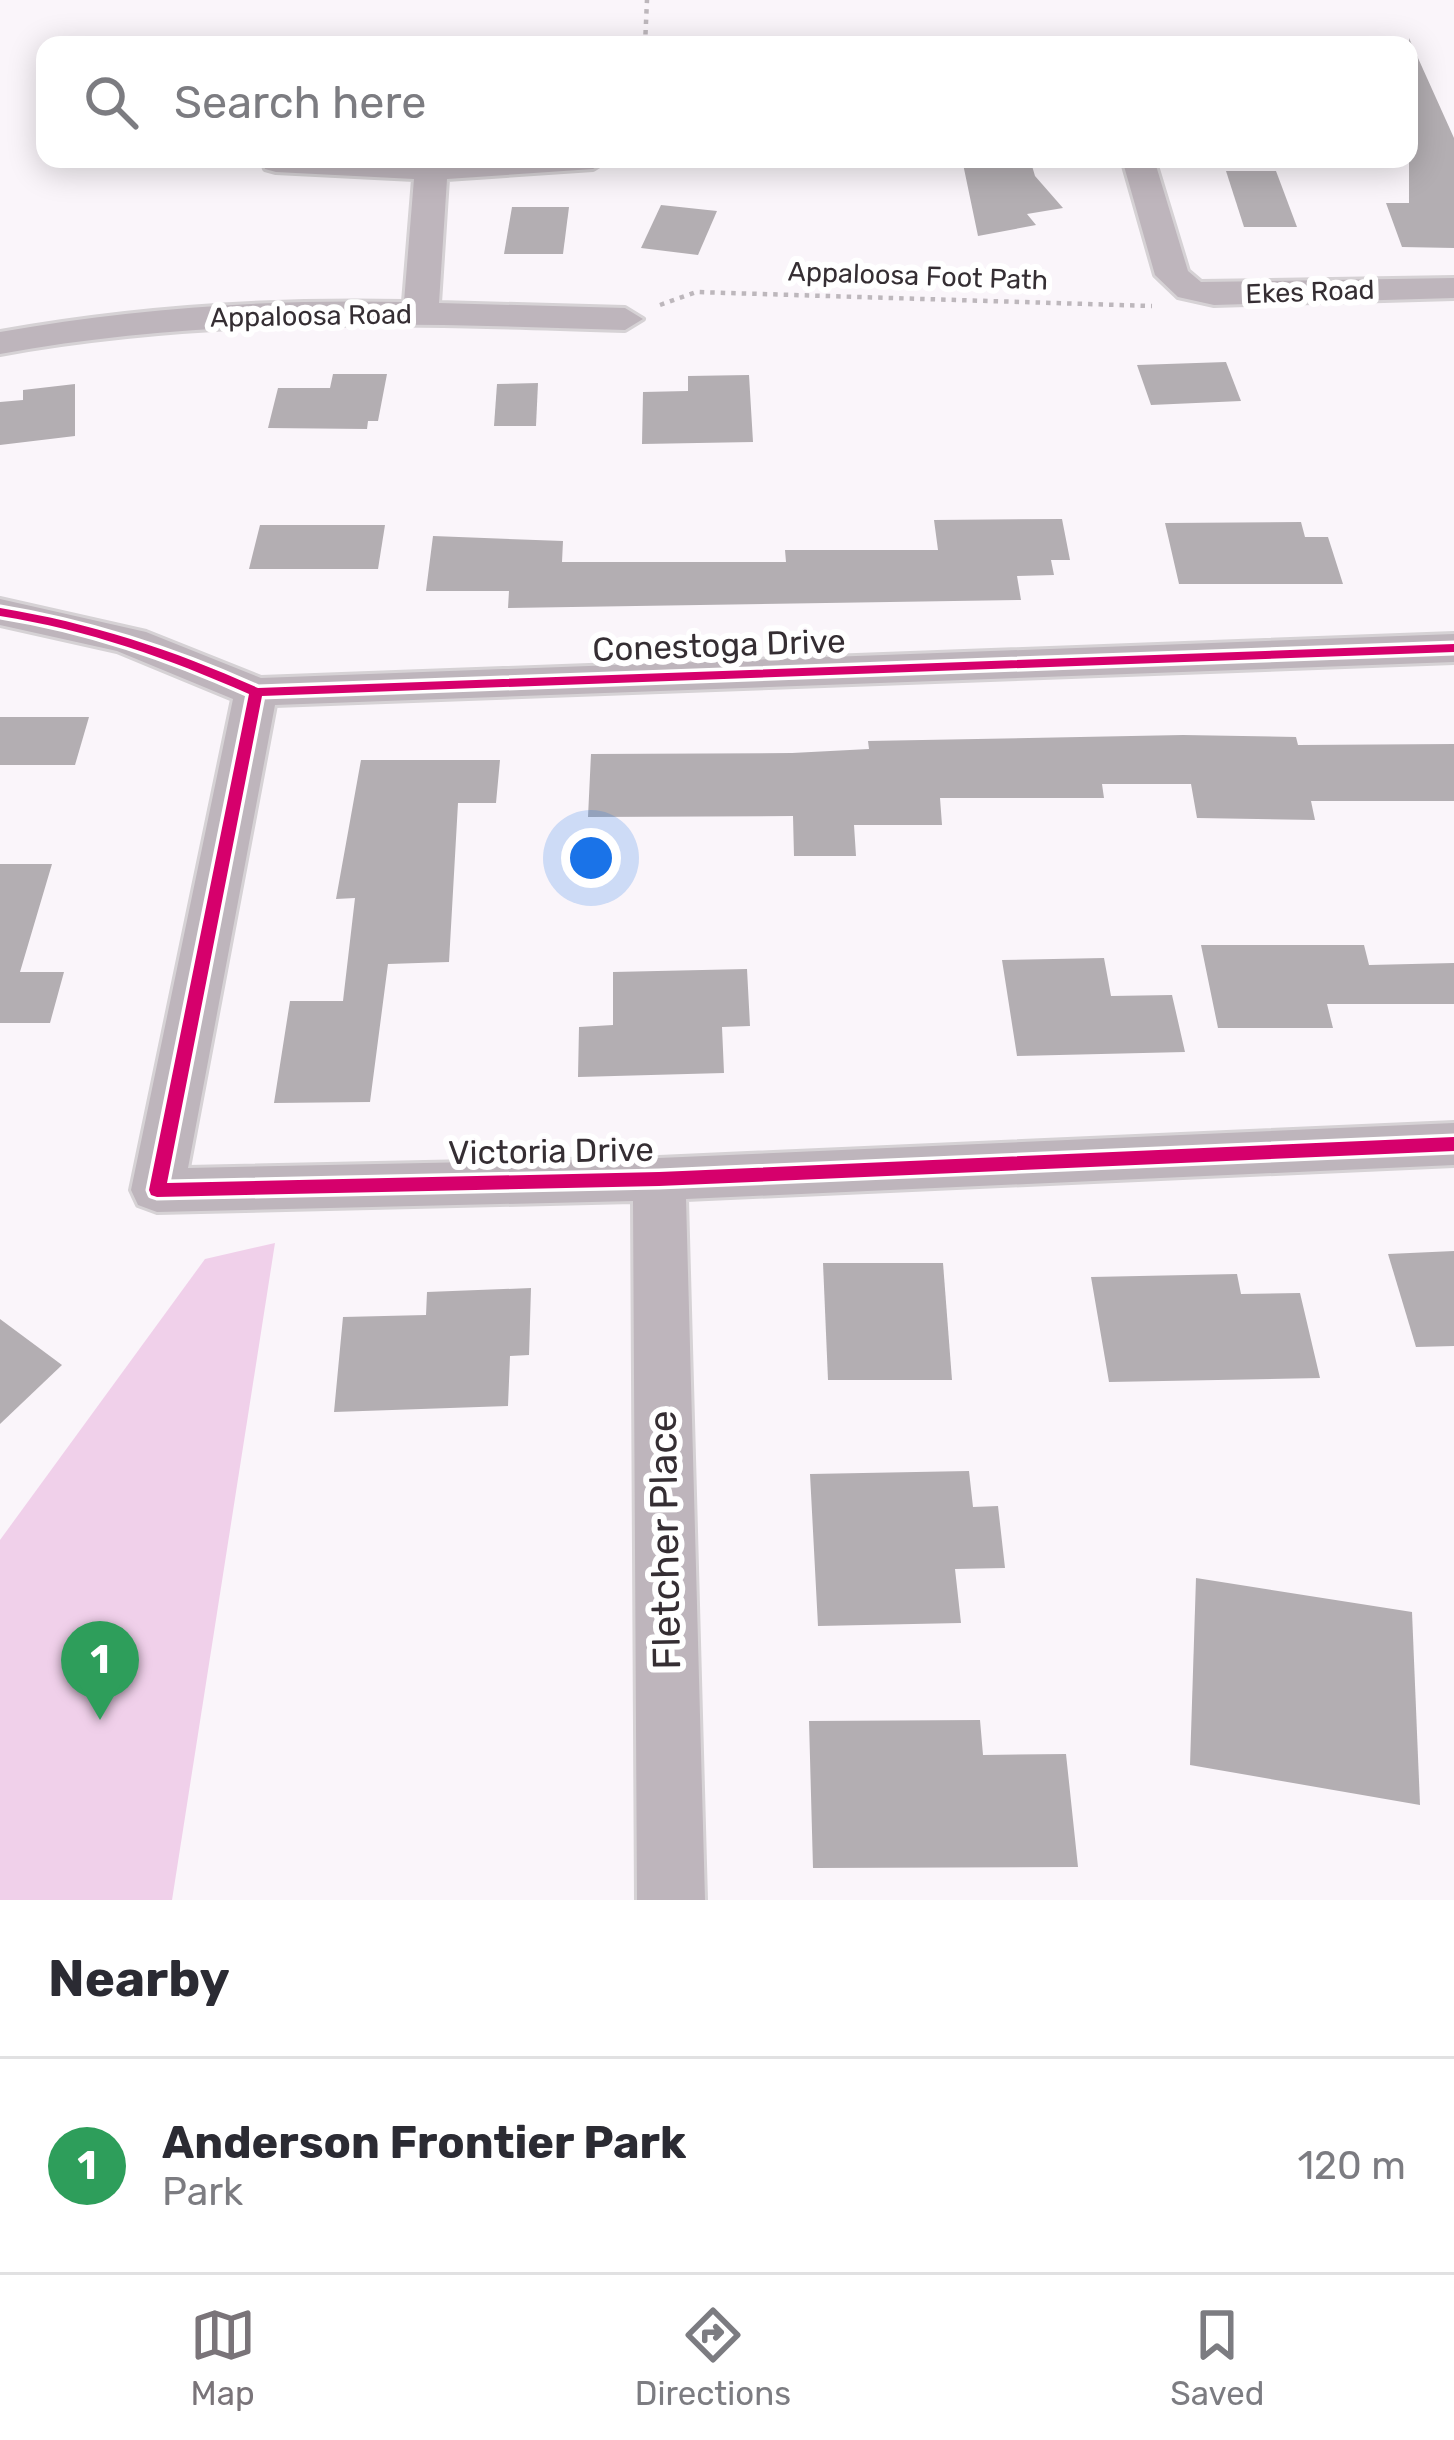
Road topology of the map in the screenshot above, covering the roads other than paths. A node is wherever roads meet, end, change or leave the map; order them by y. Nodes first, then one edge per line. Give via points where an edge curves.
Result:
1 (392, 168) edge
2 (460, 168) edge
3 (1141, 168) edge
4 (431, 170) junction
5 (1454, 288) edge
6 (421, 313) junction
7 (625, 319) road end
8 (0, 343) edge
9 (0, 612) edge
10 (1454, 647) edge
11 (256, 692) junction
12 (1454, 1144) edge
13 (659, 1179) junction
14 (671, 1900) edge

1 - 4 street
2 - 4 street
3 - 5 street, Ekes Road via 1172,275 1190,290
4 - 6 street
6 - 7 street, Appaloosa Road
6 - 8 street, Appaloosa Road via 145,320
9 - 11 street, Conestoga Drive via 83,624
10 - 11 street, Conestoga Drive
11 - 13 street, Victoria Drive via 157,1190
12 - 13 street, Victoria Drive
13 - 14 street, Fletcher Place

